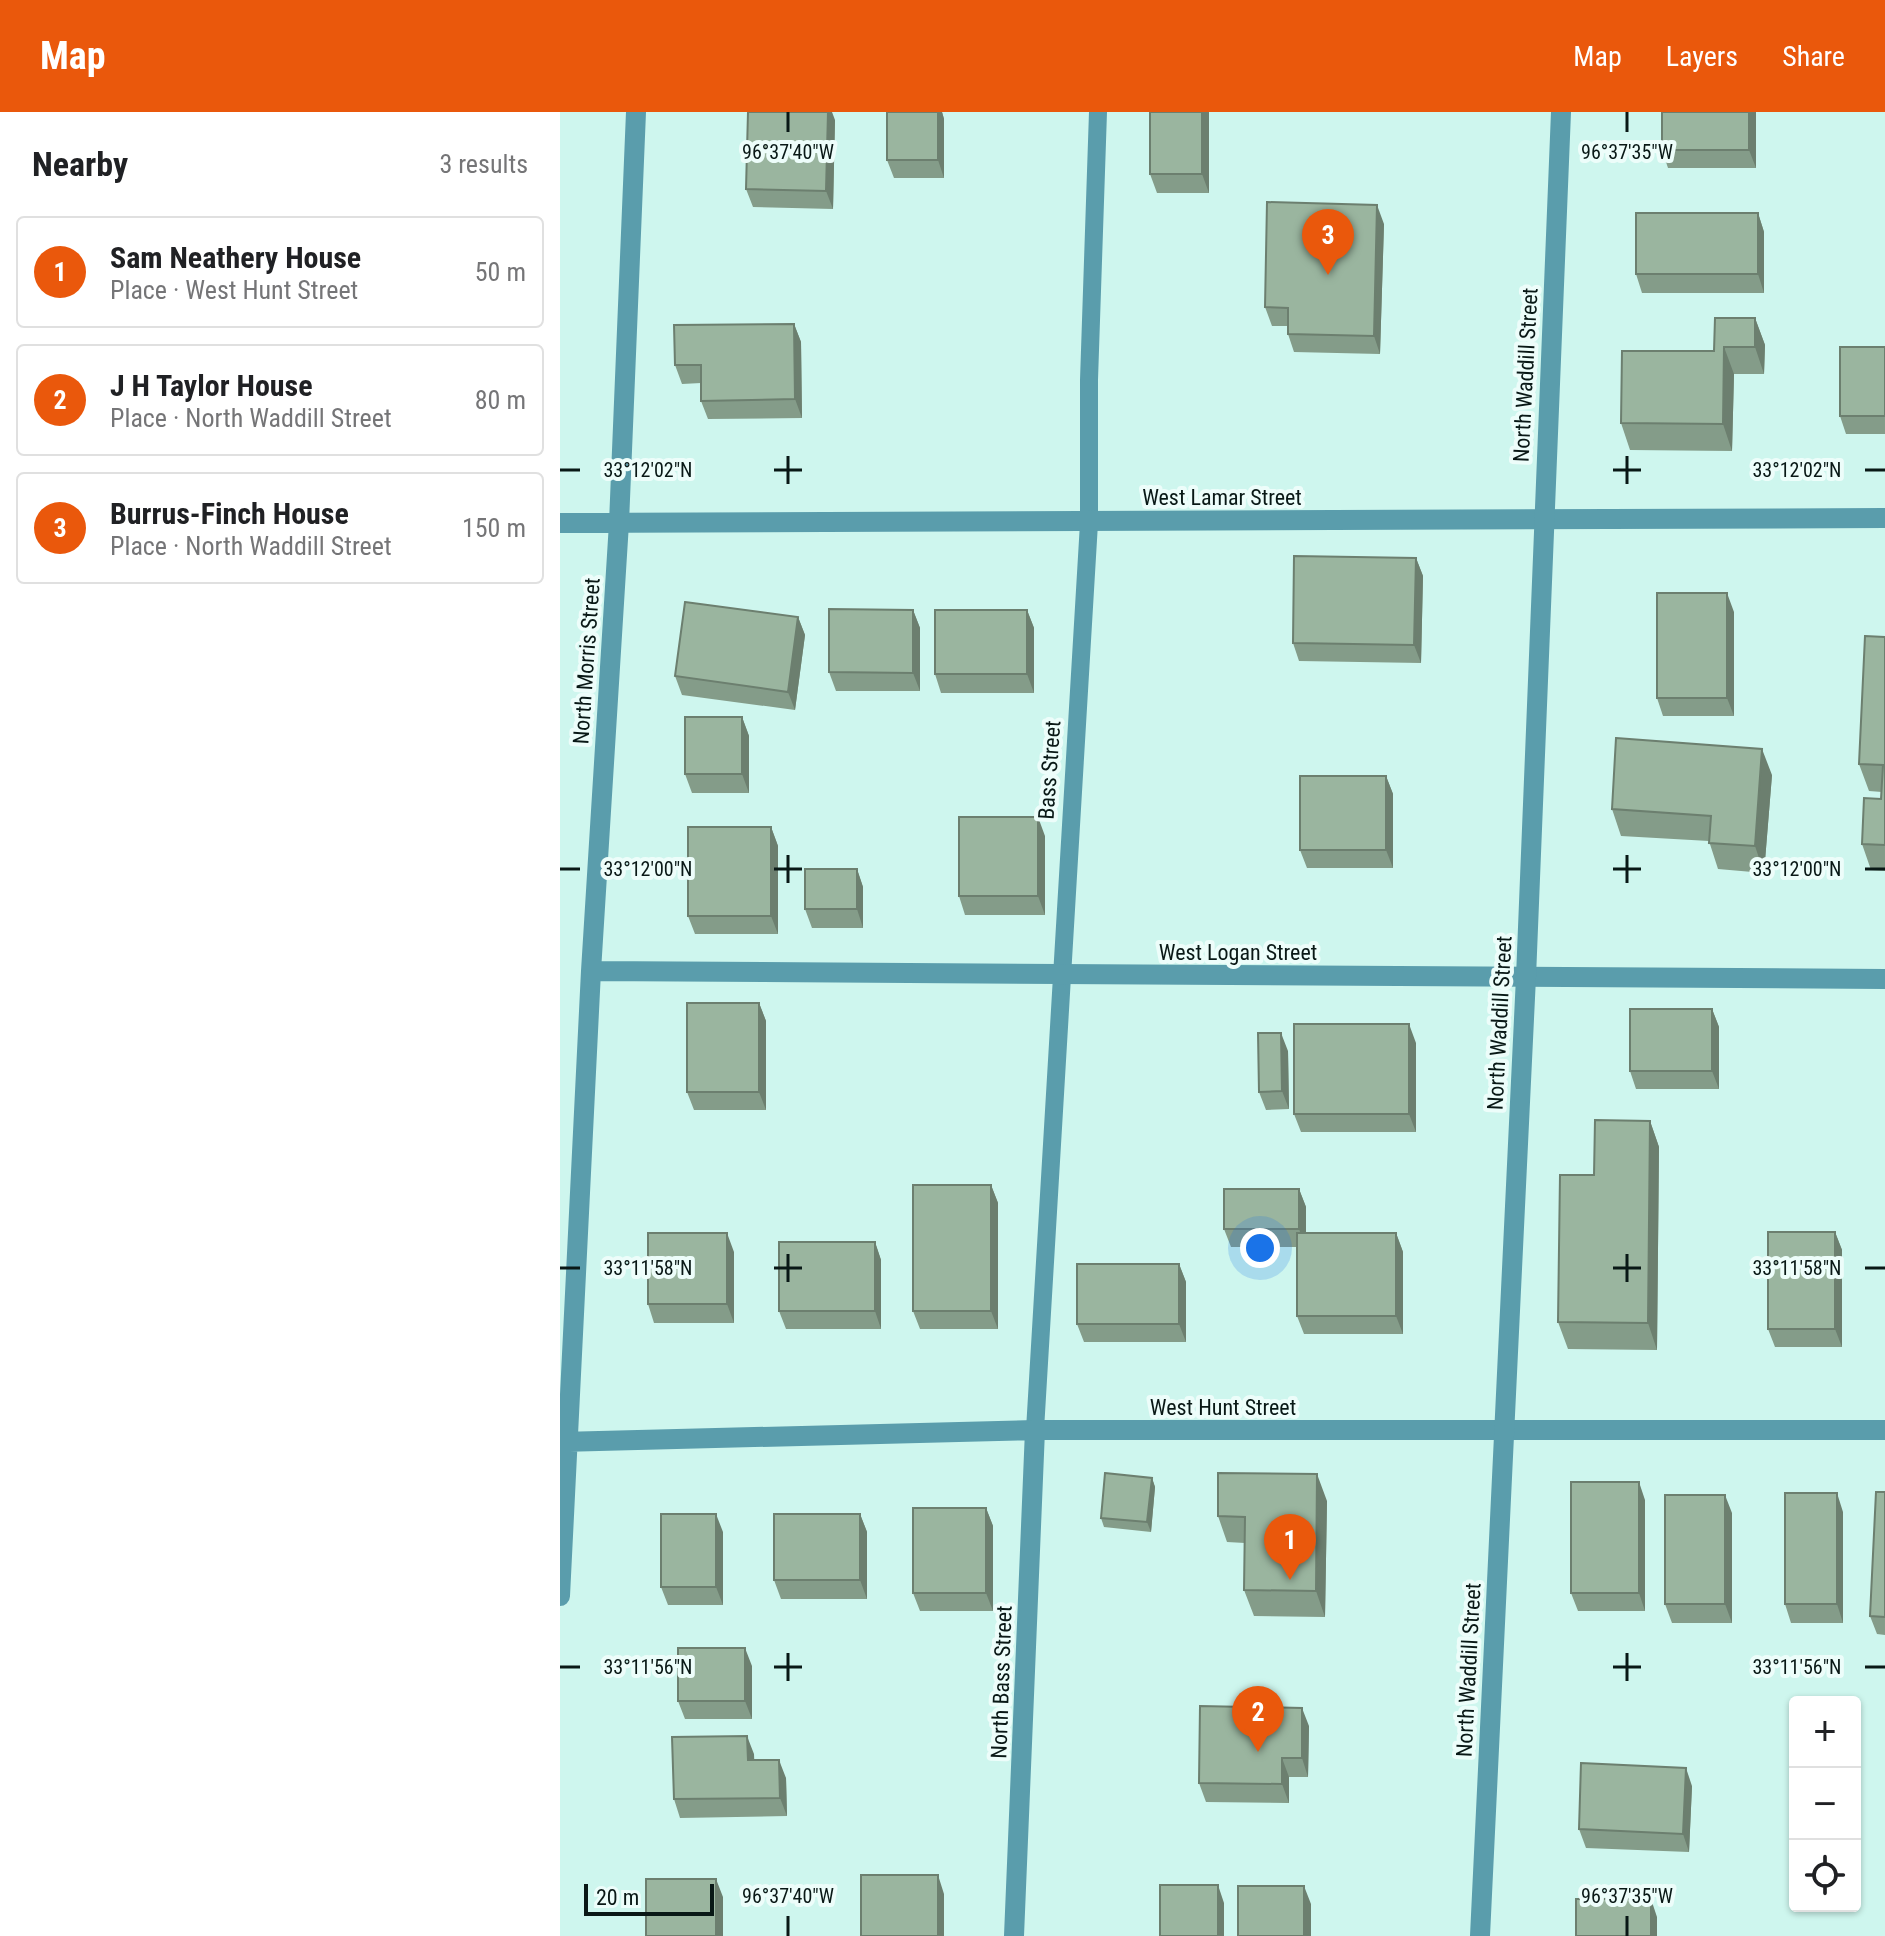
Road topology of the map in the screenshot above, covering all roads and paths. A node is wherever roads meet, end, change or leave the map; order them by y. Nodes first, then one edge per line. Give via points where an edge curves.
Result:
1 (636, 112) edge
2 (1098, 112) edge
3 (1561, 112) edge
4 (1885, 518) edge
5 (1542, 519) junction
6 (560, 523) edge
7 (619, 523) junction
8 (1089, 523) junction
9 (591, 971) junction
10 (1061, 975) junction
11 (1526, 977) junction
12 (1885, 979) edge
13 (1035, 1430) junction
14 (1885, 1430) edge
15 (1503, 1432) junction
16 (564, 1442) edge
17 (560, 1596) edge
18 (1014, 1936) edge
19 (1480, 1936) edge

1 - 7 street, North Morris Street
2 - 8 lane, Bass Street
3 - 5 street, North Waddill Street
4 - 5 street, West Lamar Street
5 - 8 street, West Lamar Street
5 - 11 street, North Waddill Street
6 - 7 street, West Lamar Street
7 - 8 street, West Lamar Street
7 - 9 street, North Morris Street
8 - 10 lane, Bass Street
9 - 10 street, West Logan Street
9 - 16 street, North Morris Street
10 - 11 street, West Logan Street
10 - 13 lane, Bass Street
11 - 12 street, West Logan Street
11 - 15 street, North Waddill Street
13 - 15 street, West Hunt Street
13 - 16 street, West Hunt Street
13 - 18 street, North Bass Street
14 - 15 street, West Hunt Street
15 - 19 street, North Waddill Street
16 - 17 street, North Morris Street

